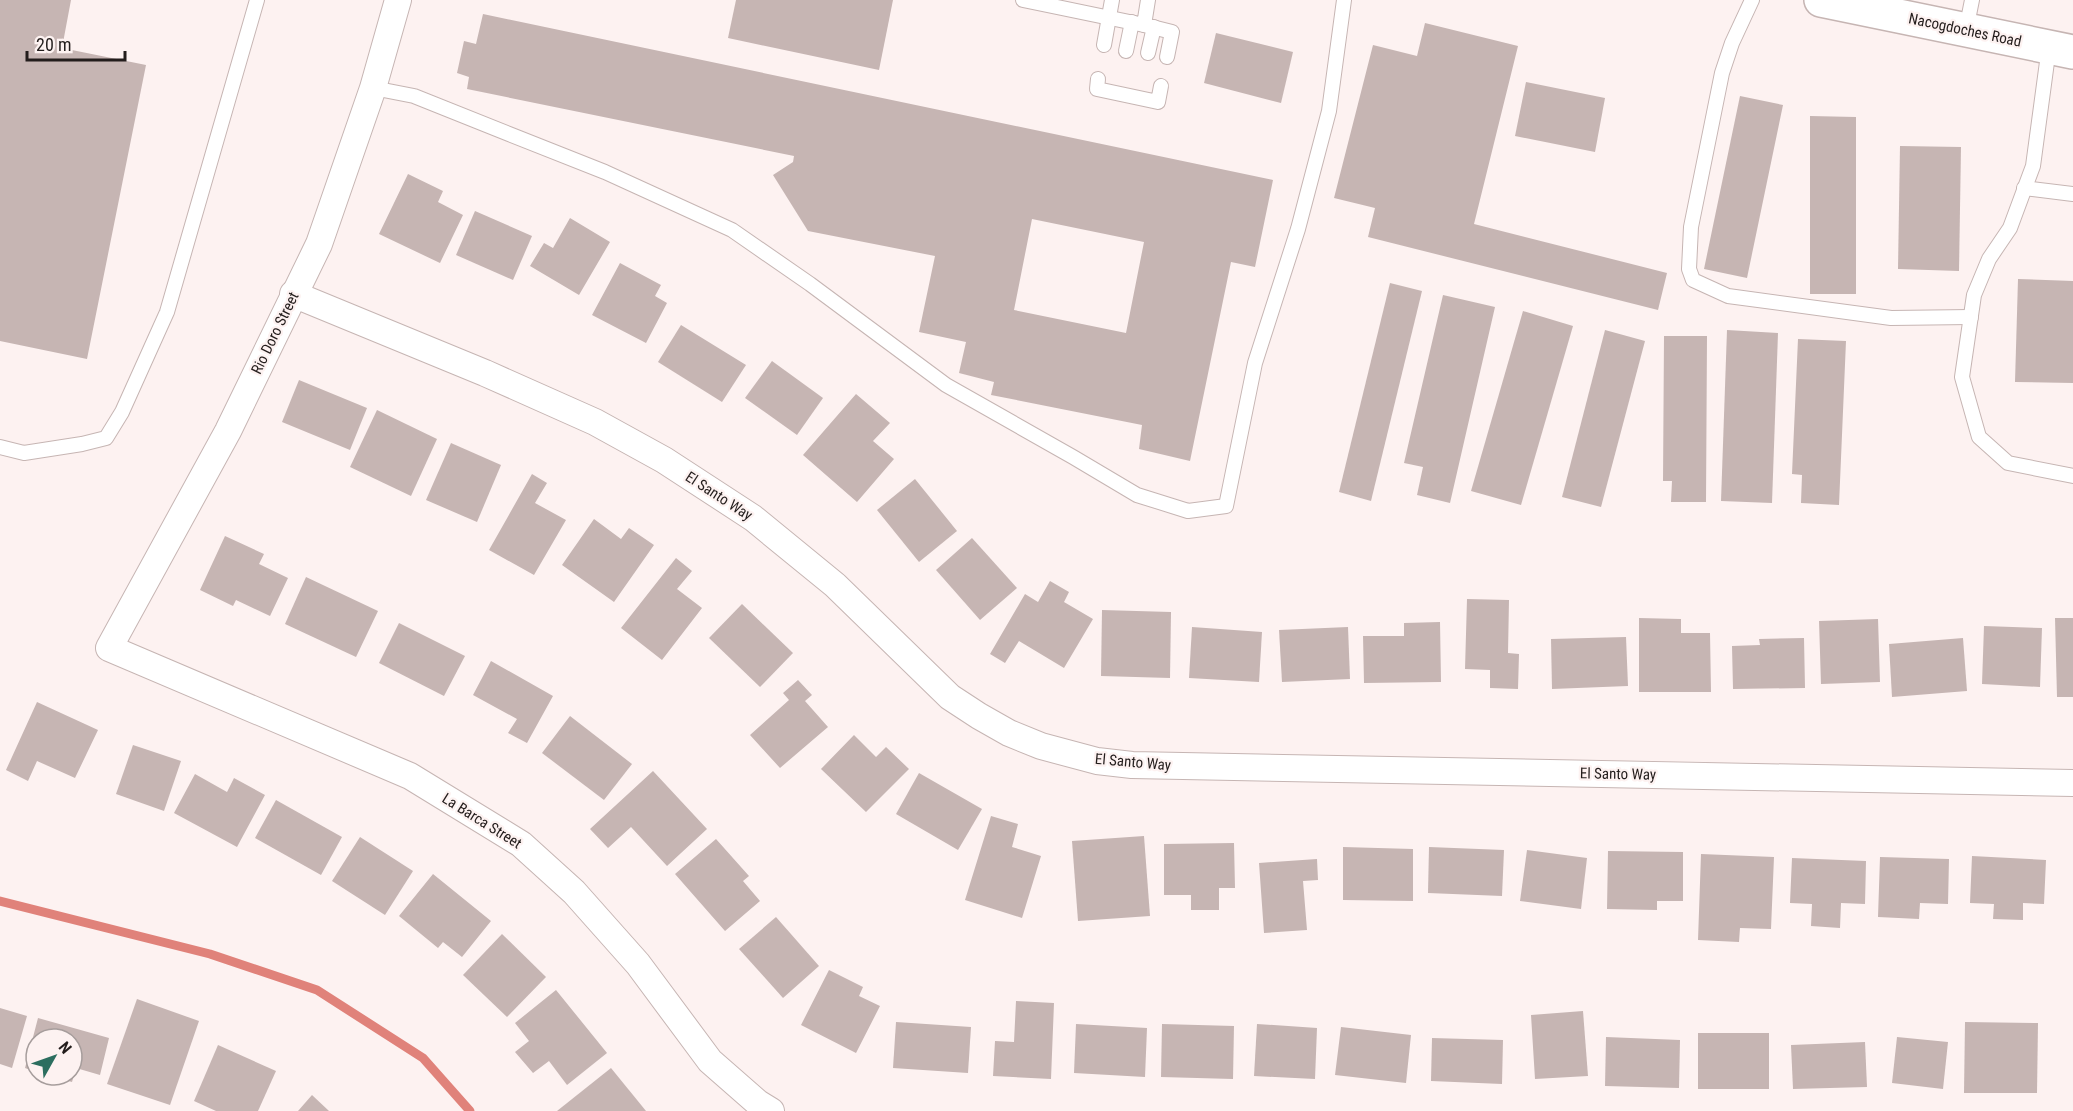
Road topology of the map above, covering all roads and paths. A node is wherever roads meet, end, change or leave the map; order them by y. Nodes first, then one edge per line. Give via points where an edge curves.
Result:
1 (257, 0) edge
2 (398, 0) edge
3 (1023, 0) edge
4 (1112, 0) edge
5 (1148, 0) edge
6 (1344, 0) edge
7 (1752, 0) edge
8 (1821, 0) edge
9 (1047, 2) edge
10 (1082, 6) edge
11 (1969, 15) edge
12 (1109, 18) junction
13 (1143, 25) junction
14 (1104, 45) dead end
15 (2061, 50) edge
16 (1126, 51) dead end
17 (1148, 53) dead end
18 (1167, 57) dead end
19 (1098, 78) dead end
20 (1161, 87) dead end
21 (373, 88) junction
22 (2024, 188) junction
23 (2073, 194) edge
24 (293, 294) junction
25 (1971, 317) junction
26 (0, 447) edge
27 (2073, 476) edge
28 (109, 648) joint
29 (2073, 783) edge
30 (771, 1111) edge

1 - 26 lane via 167,312 122,412 106,438 24,453
2 - 21 street, Rio Doro Street
3 - 9 lane
4 - 12 lane
5 - 13 lane
6 - 21 lane via 1329,111 1298,229 1255,363 1226,506 1188,511 1137,495 946,385 732,230 498,129 414,96
7 - 25 lane via 1722,73 1691,226 1689,269 1693,280 1728,296 1891,318
8 - 11 main road, Nacogdoches Road
9 - 10 lane
10 - 12 lane
11 - 15 main road, Nacogdoches Road
12 - 13 lane
12 - 14 lane
13 - 16 lane
13 - 17 lane
13 - 18 lane via 1172,32
15 - 22 lane
19 - 20 lane via 1097,89 1138,91 1158,102
21 - 24 street, Rio Doro Street via 319,243
22 - 23 lane
22 - 25 lane via 2010,228 1989,259 1974,295
24 - 28 street, Rio Doro Street via 228,431
24 - 29 street, El Santo Way via 485,373 585,418 664,460 753,518 835,585 950,697 1009,733 1041,746 1097,761 1132,765
25 - 27 lane via 1962,376 1979,437 2008,463
28 - 30 street, La Barca Street via 410,776 521,844 574,892 638,964 710,1061

